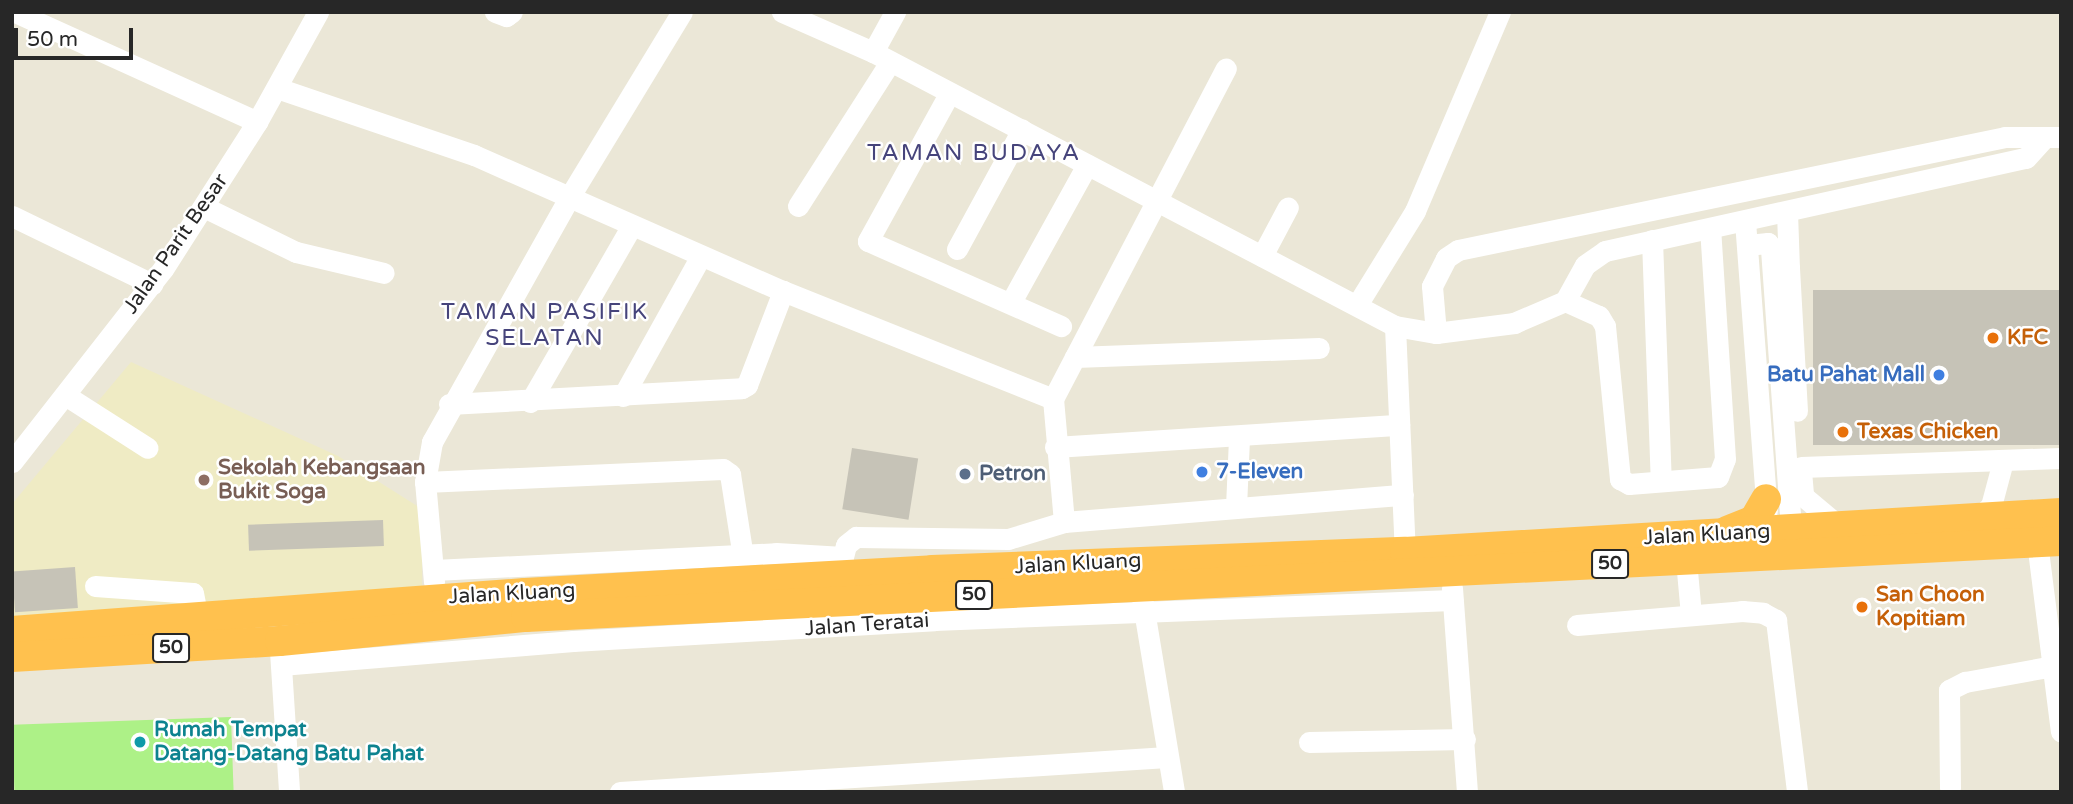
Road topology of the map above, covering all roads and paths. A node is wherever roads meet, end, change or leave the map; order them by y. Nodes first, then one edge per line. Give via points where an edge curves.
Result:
1 (15, 12) edge
2 (318, 12) edge
3 (495, 12) edge
4 (512, 12) edge
5 (682, 12) edge
6 (782, 12) edge
7 (895, 12) edge
8 (1500, 12) edge
9 (881, 57) junction
10 (1226, 68) dead end
11 (277, 88) junction
12 (949, 94) junction
13 (250, 118) junction
14 (1022, 130) junction
15 (2051, 138) edge
16 (1087, 165) junction
17 (570, 196) junction
18 (1156, 202) junction
19 (798, 205) dead end
20 (204, 207) junction
21 (1288, 207) dead end
22 (1787, 212) junction
23 (12, 216) edge
24 (1745, 221) junction
25 (632, 225) junction
26 (1710, 228) junction
27 (1652, 240) junction
28 (1748, 245) junction
29 (957, 249) dead end
30 (701, 256) junction
31 (1262, 256) junction
32 (1781, 269) junction
33 (384, 272) dead end
34 (152, 284) junction
35 (783, 291) junction
36 (1564, 301) junction
37 (1011, 302) junction
38 (1357, 305) junction
39 (1061, 326) dead end
40 (1395, 326) junction
41 (1436, 334) junction
42 (1319, 348) dead end
43 (1075, 357) junction
44 (65, 395) junction
45 (623, 396) junction
46 (1053, 399) junction
47 (530, 402) junction
48 (449, 404) junction
49 (1399, 425) junction
50 (1239, 436) junction
51 (1055, 447) junction
52 (148, 448) dead end
53 (2061, 458) edge
54 (13, 460) edge
55 (2003, 461) junction
56 (1801, 467) junction
57 (1661, 481) junction
58 (425, 482) junction
59 (1403, 495) junction
60 (1766, 499) junction
61 (1237, 507) junction
62 (2061, 513) edge
63 (1976, 519) junction
64 (1064, 522) junction
65 (1840, 527) junction
66 (1714, 534) junction
67 (2049, 541) edge
68 (1781, 543) junction
69 (1405, 552) junction
70 (1008, 553) junction
71 (743, 557) junction
72 (1686, 560) junction
73 (434, 584) junction
74 (95, 586) dead end
75 (1452, 586) junction
76 (814, 593) junction
77 (1142, 599) junction
78 (1691, 615) junction
79 (212, 617) junction
80 (1577, 625) dead end
81 (12, 631) edge
82 (280, 653) junction
83 (12, 657) edge
84 (2053, 666) junction
85 (2061, 731) edge
86 (1465, 739) junction
87 (1310, 742) dead end
88 (1167, 757) junction
89 (1950, 788) dead end
90 (289, 792) edge
91 (620, 792) edge
92 (1174, 792) edge
93 (1467, 792) edge
94 (1797, 792) edge

1 - 13 street
2 - 11 street, Jalan Parit Besar
3 - 4 street via 506,16
5 - 17 street
6 - 9 street
7 - 9 street
8 - 38 street via 1420,200
9 - 12 street
9 - 19 street
10 - 18 street
11 - 13 street, Jalan Parit Besar
11 - 17 street via 474,155
12 - 14 street
12 - 37 street via 868,241
13 - 20 street, Jalan Parit Besar
14 - 16 street
14 - 29 street
15 - 22 street via 2026,158
15 - 41 street via 2005,137 1458,250 1446,258 1432,286
16 - 18 street
16 - 37 street
17 - 25 street
17 - 48 street
18 - 31 street
18 - 43 street
20 - 33 street via 296,252
20 - 34 street, Jalan Parit Besar
21 - 31 street
22 - 24 street
22 - 32 street
23 - 34 street
24 - 26 street
24 - 28 street
25 - 30 street
25 - 47 street
26 - 27 street
26 - 57 street via 1723,470 1718,477
27 - 36 street via 1605,251 1585,265
27 - 57 street
28 - 32 street via 1770,244
28 - 60 street
30 - 35 street
30 - 45 street
31 - 38 street
32 - 56 street
32 - 68 street
34 - 44 street, Jalan Parit Besar
35 - 45 street via 747,385
35 - 46 street
36 - 41 street via 1514,323
36 - 57 street via 1600,316 1605,326 1620,479 1629,484
37 - 39 street
38 - 40 street
40 - 41 street
40 - 49 street
42 - 43 street
43 - 46 street
44 - 52 street
44 - 54 street, Jalan Parit Besar
45 - 47 street
46 - 51 street
47 - 48 street
48 - 58 street via 432,442
49 - 50 street
49 - 59 street
50 - 51 street
50 - 61 street
51 - 64 street
53 - 55 street
55 - 56 street
55 - 63 street via 1994,499
56 - 65 street via 1803,496
58 - 71 street via 723,469 730,474
58 - 73 street
59 - 61 street
59 - 69 street
60 - 66 highway via 1754,520
60 - 68 street
61 - 64 street
62 - 63 highway, Jalan Kluang / 50
63 - 65 highway, Jalan Kluang / 50
64 - 70 street
65 - 68 highway, Jalan Kluang / 50
66 - 68 highway, Jalan Kluang / 50
66 - 69 highway, Jalan Kluang / 50
67 - 68 highway, Jalan Kluang / 50
67 - 84 street
68 - 72 highway, Jalan Kluang / 50
69 - 70 highway, Jalan Kluang / 50
70 - 76 highway, Jalan Kluang / 50 via 931,556
71 - 73 street
71 - 76 street
72 - 75 highway, Jalan Kluang / 50
72 - 78 street
73 - 76 highway, Jalan Kluang / 50
73 - 79 highway, Jalan Kluang / 50
74 - 79 street via 193,593
75 - 77 highway, Jalan Kluang / 50
75 - 86 street
76 - 77 highway, Jalan Kluang / 50
76 - 82 highway, Jalan Kluang / 50 via 526,617
77 - 88 street
78 - 80 street
78 - 94 street via 1742,611 1776,620
79 - 81 highway, Jalan Kluang / 50
79 - 82 highway via 261,623
82 - 83 highway, Jalan Kluang / 50
82 - 90 street
84 - 85 street
84 - 89 street via 1965,682 1950,690
86 - 87 street
86 - 93 street
88 - 91 street
88 - 92 street

